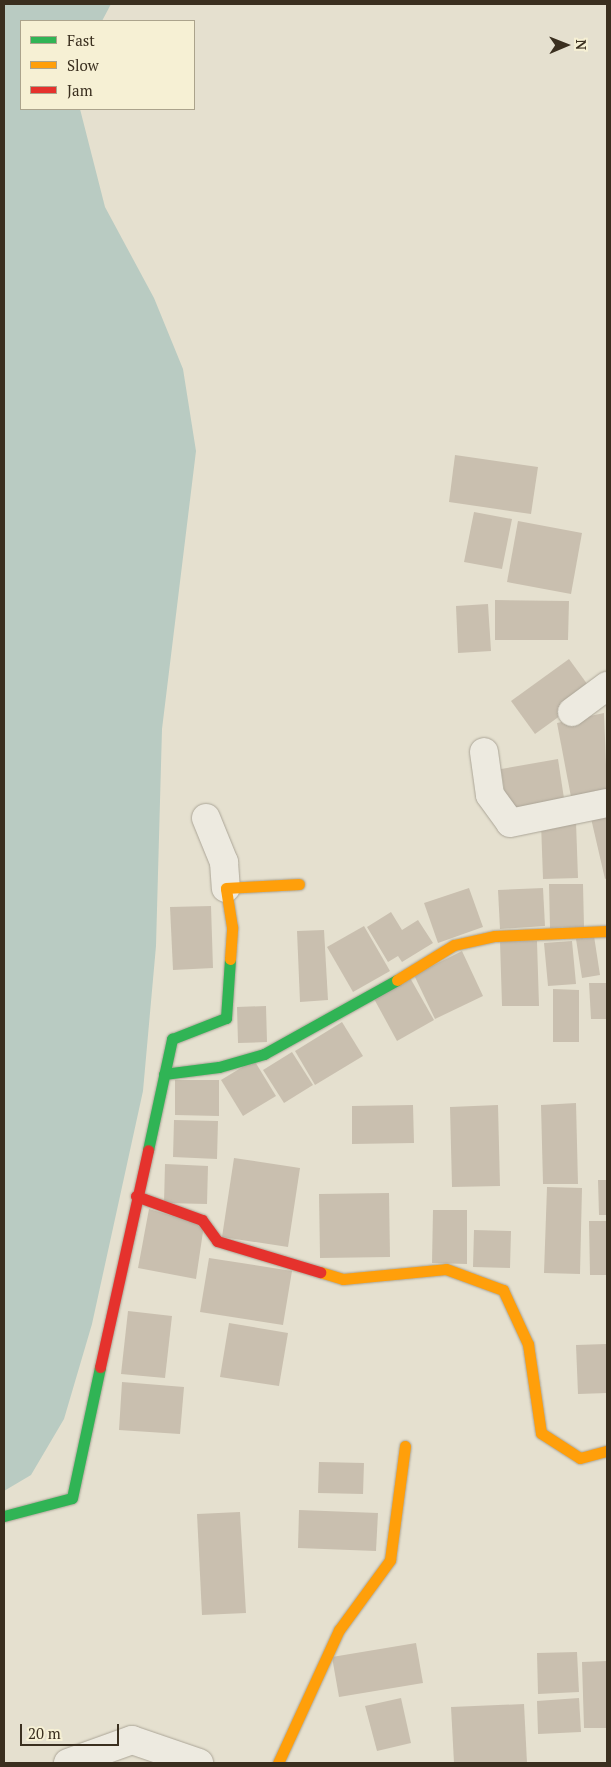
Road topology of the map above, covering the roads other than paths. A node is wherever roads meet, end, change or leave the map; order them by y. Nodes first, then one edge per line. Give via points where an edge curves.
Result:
1 (607, 686) edge
2 (572, 712) dead end
3 (484, 752) dead end
4 (607, 803) edge
5 (206, 818) dead end
6 (299, 884) dead end
7 (226, 888) junction
8 (607, 931) edge
9 (164, 1074) junction
10 (136, 1196) junction
11 (404, 1446) dead end
12 (607, 1451) edge
13 (4, 1516) edge
14 (68, 1763) edge
15 (199, 1763) edge
16 (278, 1763) edge

1 - 2 street
3 - 4 street via 490,796 510,822
5 - 7 street via 224,862
6 - 7 street
7 - 9 street via 232,927 226,1018 172,1039
8 - 9 street via 495,936 454,945 350,1010 264,1054 219,1067
9 - 10 street
10 - 12 street via 202,1220 217,1241 343,1279 446,1269 503,1290 528,1344 541,1433 580,1458
10 - 13 street via 72,1498
11 - 16 street via 390,1560 339,1630
14 - 15 street via 132,1740

